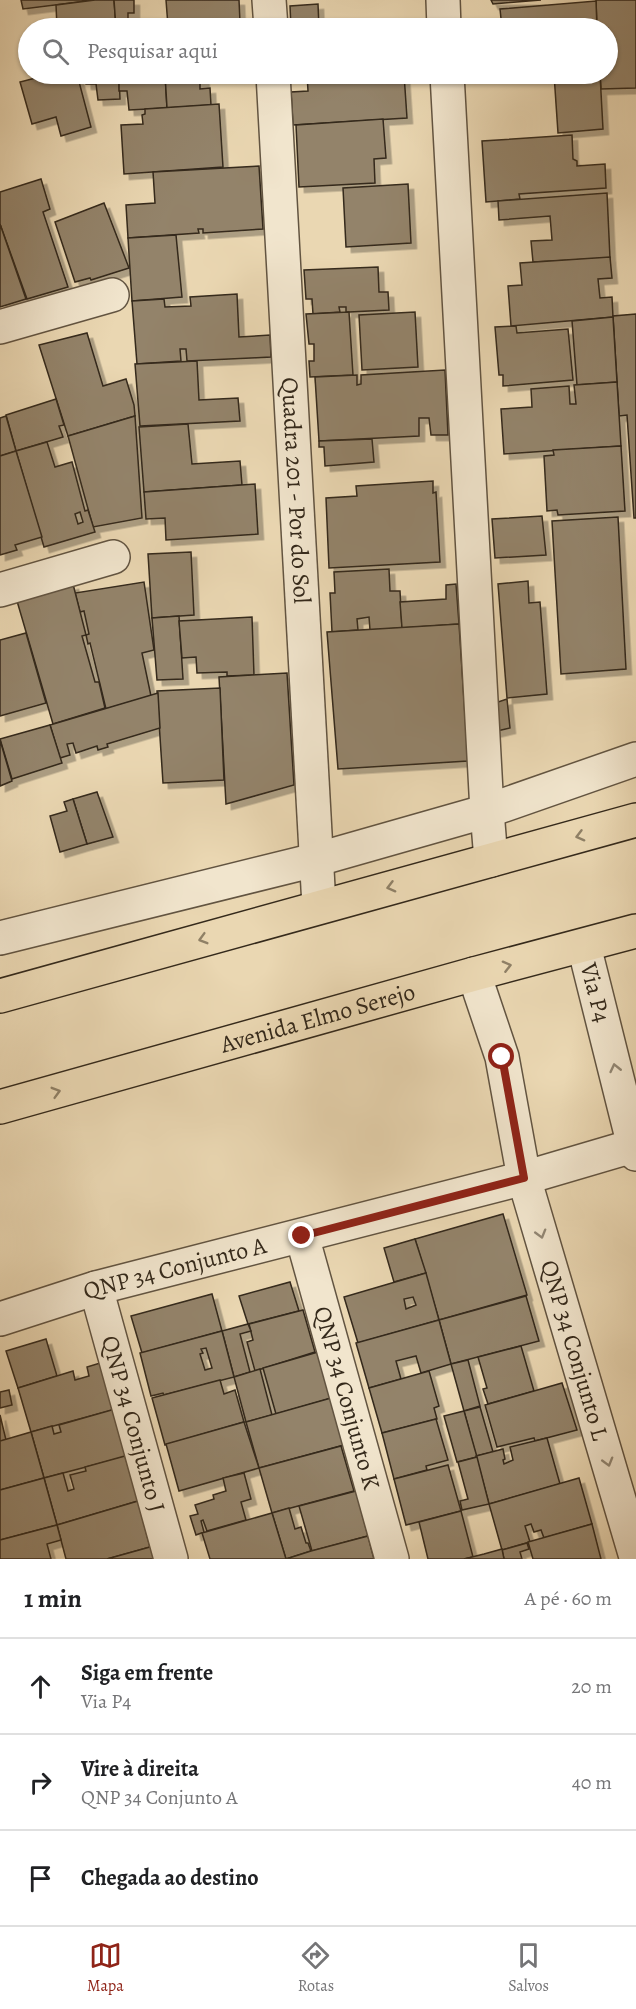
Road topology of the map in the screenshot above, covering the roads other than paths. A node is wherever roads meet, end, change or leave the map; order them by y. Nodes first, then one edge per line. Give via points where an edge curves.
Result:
1 (269, 0) edge
2 (443, 0) edge
3 (270, 18) edge
4 (444, 18) edge
5 (274, 84) edge
6 (448, 84) edge
7 (112, 295) dead end
8 (0, 327) edge
9 (112, 557) dead end
10 (0, 590) edge
11 (636, 759) edge
12 (487, 811) junction
13 (636, 820) edge
14 (315, 860) junction
15 (491, 860) junction
16 (319, 906) junction
17 (636, 931) edge
18 (0, 938) edge
19 (584, 946) junction
20 (474, 974) junction
21 (0, 996) edge
22 (0, 1107) edge
23 (635, 1148) edge
24 (524, 1178) junction
25 (302, 1236) junction
26 (96, 1288) junction
27 (0, 1319) edge
28 (636, 1557) edge
29 (171, 1559) edge
30 (392, 1559) edge

1 - 3 street
2 - 4 street
5 - 14 street, Quadra 201 - Por do Sol
6 - 12 street
7 - 8 street
9 - 10 street
11 - 12 street
12 - 14 street
12 - 15 street
13 -> 15 main road
14 - 16 street, Quadra 201 - Por do Sol
14 - 18 street
15 -> 16 main road
16 -> 21 main road
17 - 19 main road, Avenida Elmo Serejo
20 -> 19 main road, Avenida Elmo Serejo
23 -> 19 street, Via P4
22 -> 20 main road, Avenida Elmo Serejo
20 - 24 street via 502,1057
23 - 24 street, QNP 34 Conjunto A
24 - 25 street, QNP 34 Conjunto A
24 -> 28 street, QNP 34 Conjunto L
25 - 26 street, QNP 34 Conjunto A
25 - 30 street, QNP 34 Conjunto K
26 - 27 street, QNP 34 Conjunto A
26 - 29 street, QNP 34 Conjunto J

